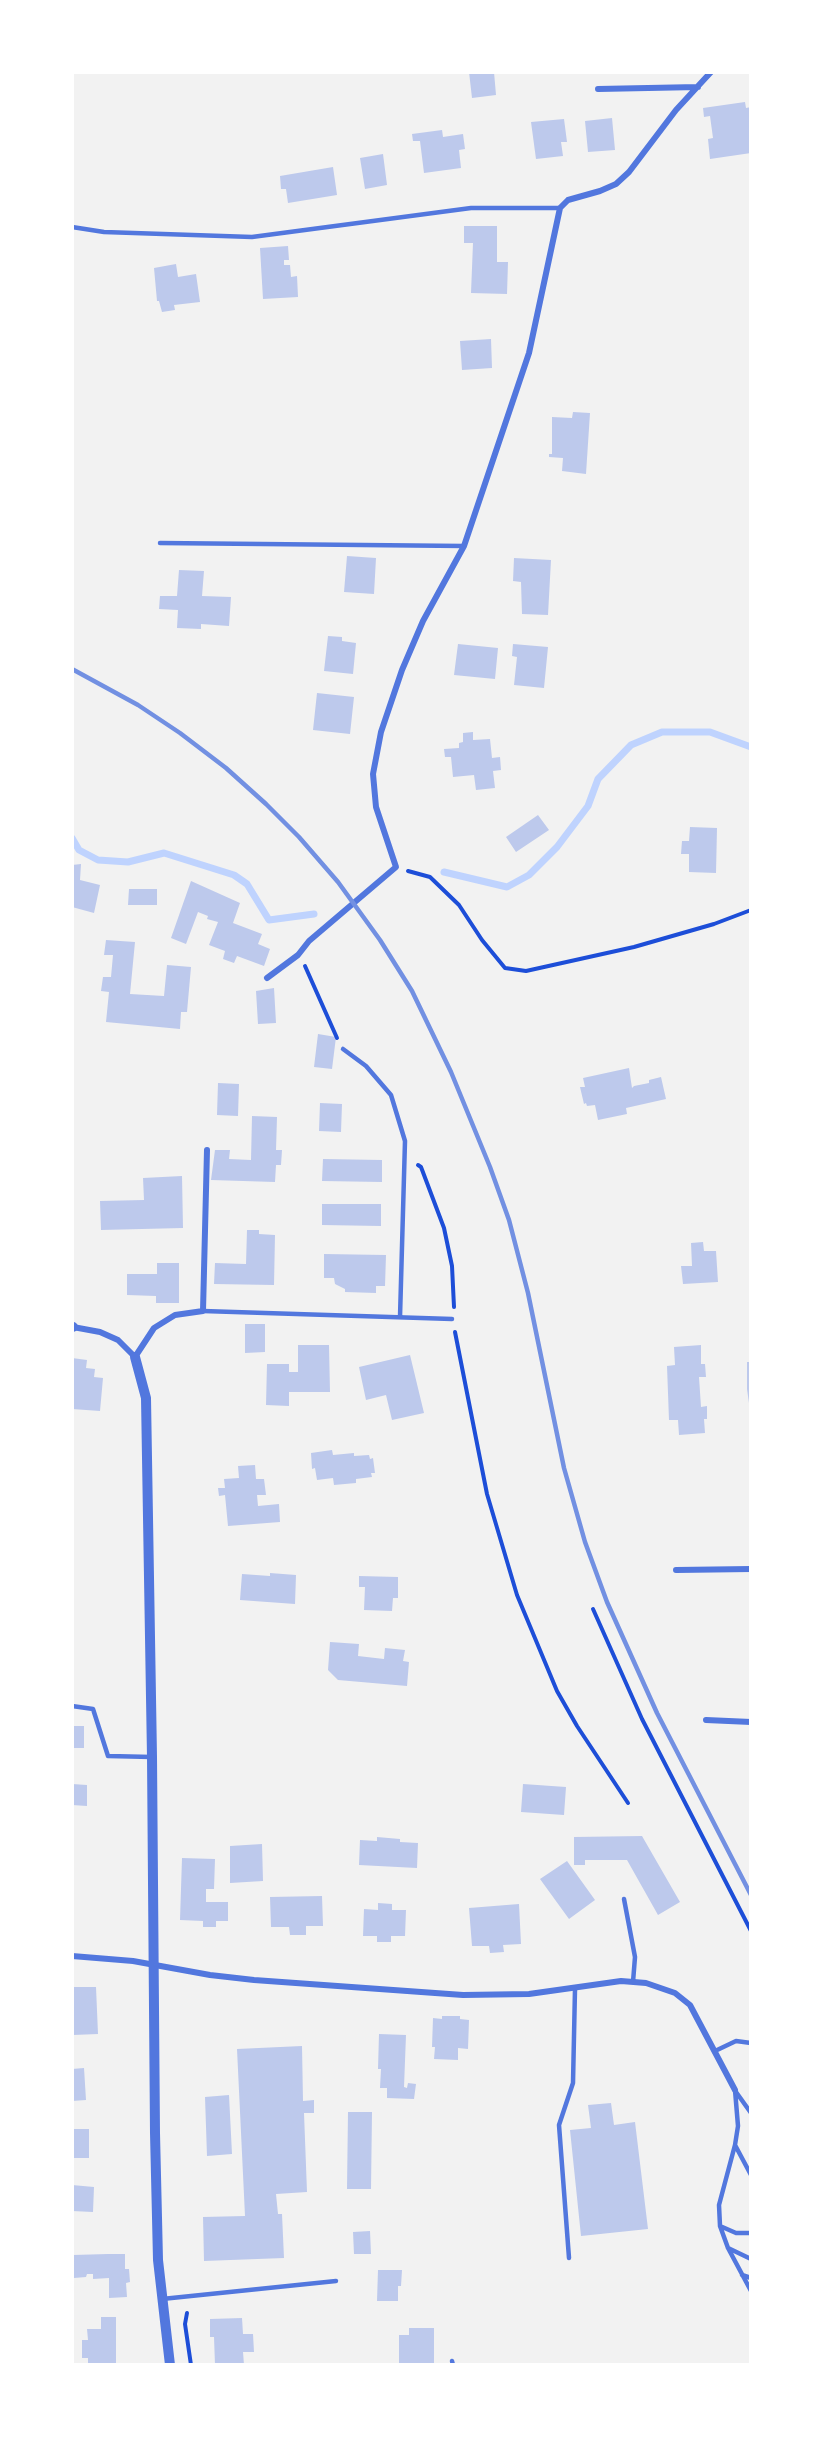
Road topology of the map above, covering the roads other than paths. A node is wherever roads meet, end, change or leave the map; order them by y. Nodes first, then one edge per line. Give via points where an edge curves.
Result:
1 (711, 72) edge
2 (698, 87) junction
3 (597, 89) dead end
4 (560, 208) junction
5 (72, 227) edge
6 (160, 543) dead end
7 (464, 546) junction
8 (267, 978) dead end
9 (343, 1049) road end
10 (207, 1150) dead end
11 (203, 1311) junction
12 (400, 1317) junction
13 (453, 1319) road end
14 (72, 1327) edge
15 (135, 1357) junction
16 (751, 1569) edge
17 (676, 1570) dead end
18 (72, 1706) edge
19 (706, 1720) dead end
20 (751, 1722) edge
21 (152, 1757) junction
22 (624, 1899) dead end
23 (72, 1956) edge
24 (153, 1964) junction
25 (633, 1982) junction
26 (575, 1989) junction
27 (751, 2043) edge
28 (715, 2051) junction
29 (735, 2090) junction
30 (751, 2113) edge
31 (735, 2145) junction
32 (751, 2175) edge
33 (720, 2226) junction
34 (751, 2233) edge
35 (728, 2248) junction
36 (569, 2258) dead end
37 (751, 2259) edge
38 (742, 2275) junction
39 (751, 2278) edge
40 (336, 2282) dead end
41 (751, 2291) edge
42 (162, 2299) junction
43 (170, 2365) edge

1 - 2 street
2 - 3 street
2 - 4 street via 616,184 568,200
4 - 5 lane via 471,208 252,237 104,232
4 - 7 street via 529,353
6 - 7 lane
7 - 8 street via 423,621 381,732 374,774 376,807 396,867
9 - 12 lane via 366,1066 391,1095 405,1141
10 - 11 street
11 - 12 lane
11 - 15 street via 176,1315 154,1328
12 - 13 lane
14 - 15 street via 118,1340
15 - 21 street via 146,1398
16 - 17 street
18 - 21 lane via 93,1709 108,1756
19 - 20 street
21 - 24 street
22 - 25 lane via 635,1957
23 - 24 street
24 - 26 street via 254,1980 463,1995
24 - 42 street
25 - 26 street
25 - 28 street via 665,1988 684,1998
26 - 36 lane via 573,2083 559,2125
27 - 28 lane via 739,2040
28 - 29 street
29 - 30 lane
29 - 31 lane
31 - 32 lane
31 - 33 lane via 718,2205
33 - 34 lane via 736,2233
33 - 35 lane
35 - 37 lane
35 - 38 lane
38 - 39 lane
38 - 41 lane
40 - 42 lane
42 - 43 street

